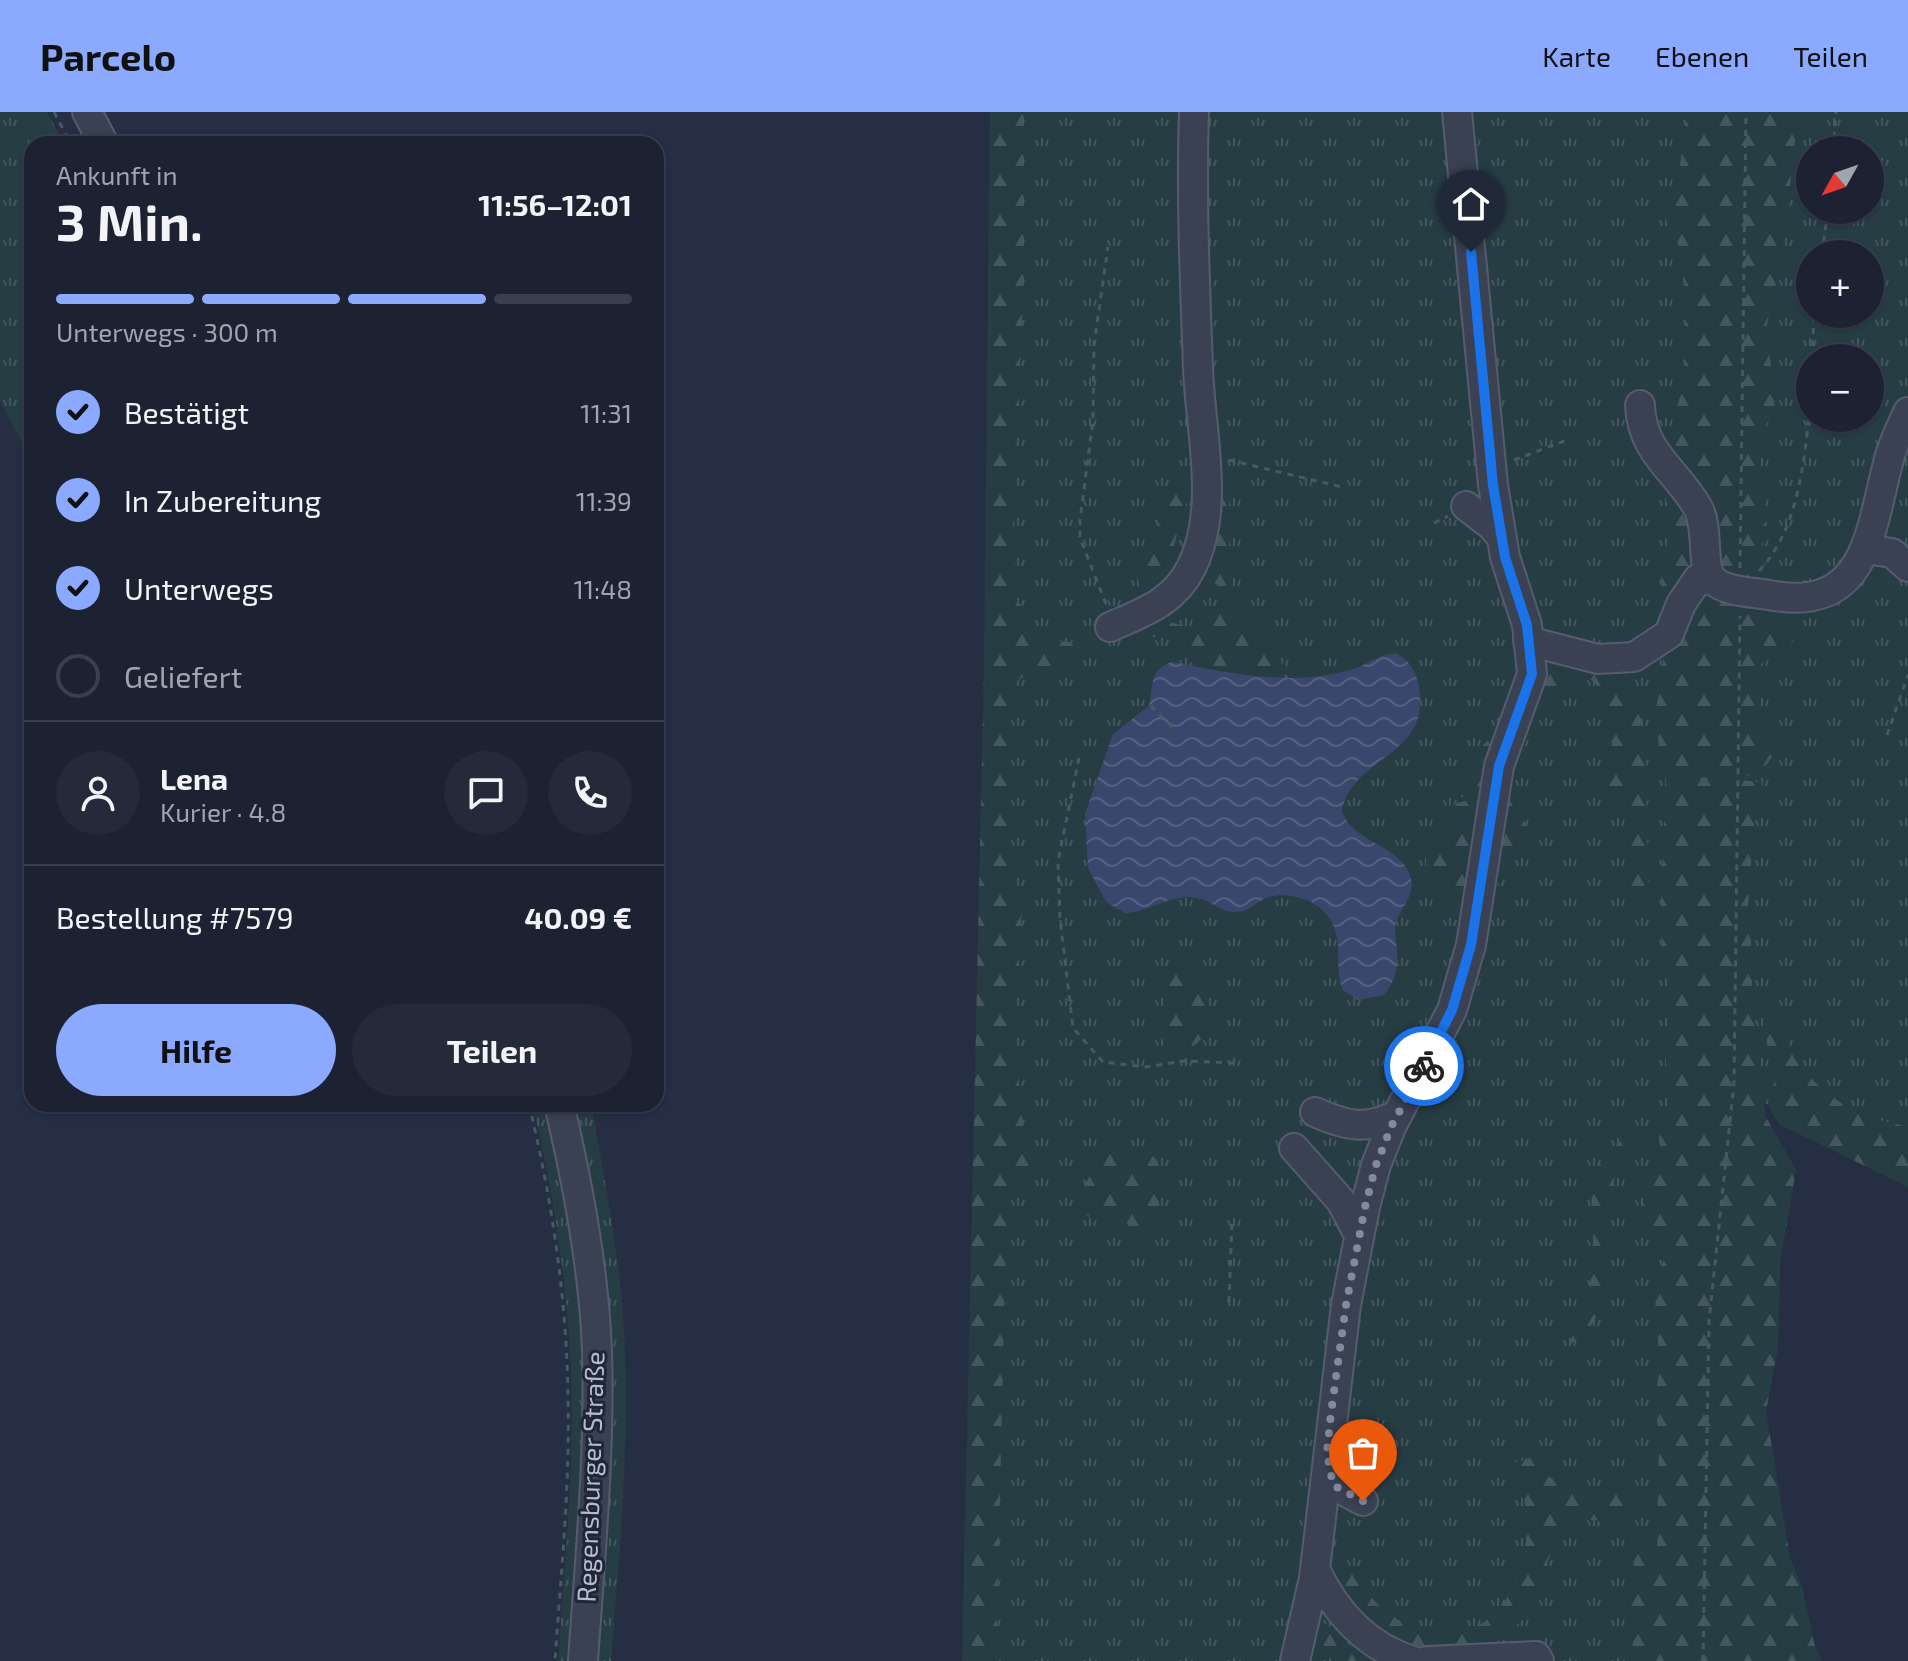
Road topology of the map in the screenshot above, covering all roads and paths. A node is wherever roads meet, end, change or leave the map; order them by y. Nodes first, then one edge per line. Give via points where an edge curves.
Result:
1 (54, 112) edge
2 (87, 112) edge
3 (1194, 112) edge
4 (1457, 112) edge
5 (1746, 112) edge
6 (1836, 112) edge
7 (67, 136) edge
8 (100, 136) edge
9 (1834, 136) edge
10 (1108, 247) dead end
11 (1640, 405) dead end
12 (1908, 412) edge
13 (1807, 432) edge
14 (1207, 456) junction
15 (1342, 487) dead end
16 (1466, 506) dead end
17 (1502, 538) junction
18 (1866, 549) junction
19 (1908, 567) edge
20 (1754, 576) dead end
21 (1726, 581) junction
22 (1740, 614) dead end
23 (1110, 627) joint
24 (1528, 641) junction
25 (1908, 675) edge
26 (1151, 706) dead end
27 (1177, 732) dead end
28 (1887, 735) dead end
29 (1079, 758) dead end
30 (1237, 1063) dead end
31 (530, 1112) edge
32 (561, 1112) edge
33 (1315, 1112) dead end
34 (1398, 1114) junction
35 (1294, 1148) dead end
36 (1232, 1221) dead end
37 (1359, 1235) junction
38 (1229, 1302) dead end
39 (1327, 1452) junction
40 (1333, 1485) junction
41 (1363, 1501) dead end
42 (1341, 1526) dead end
43 (1315, 1569) junction
44 (555, 1661) edge
45 (583, 1661) edge
46 (1295, 1661) edge
47 (1413, 1661) edge
48 (1427, 1661) edge
49 (1539, 1661) edge
50 (1703, 1661) edge

1 - 7 path
2 - 8 street
3 - 14 street via 1198,372
4 - 17 street
5 - 21 path
6 - 9 path
10 - 23 path via 1094,345 1093,420 1080,538
11 - 21 street via 1644,434 1699,509 1706,529 1708,573
12 - 18 street via 1888,461
13 - 20 path via 1784,537
14 - 15 path
14 - 23 street via 1193,566 1167,601
16 - 17 street
17 - 24 street
18 - 19 street via 1892,553
18 - 21 street via 1831,591 1809,598 1786,599 1722,586
21 - 24 street via 1698,579 1669,634 1634,657 1598,659
22 - 50 path via 1734,1083 1709,1321
24 - 34 street via 1532,674 1499,766 1471,945 1452,1010
25 - 28 path
26 - 27 path
29 - 30 path via 1058,861 1073,1028 1103,1062 1146,1067 1184,1061
31 - 44 path via 561,1284 567,1353 566,1499
32 - 45 street, Regensburger Straße via 584,1231 597,1348 597,1457
33 - 34 street via 1351,1127 1382,1123
34 - 37 street via 1376,1165
35 - 37 street via 1341,1201
36 - 38 path
37 - 39 street
39 - 40 street
39 - 43 street
40 - 41 street
40 - 42 street
43 - 46 street
43 - 47 street via 1345,1618 1372,1642
48 - 49 street via 1536,1656

